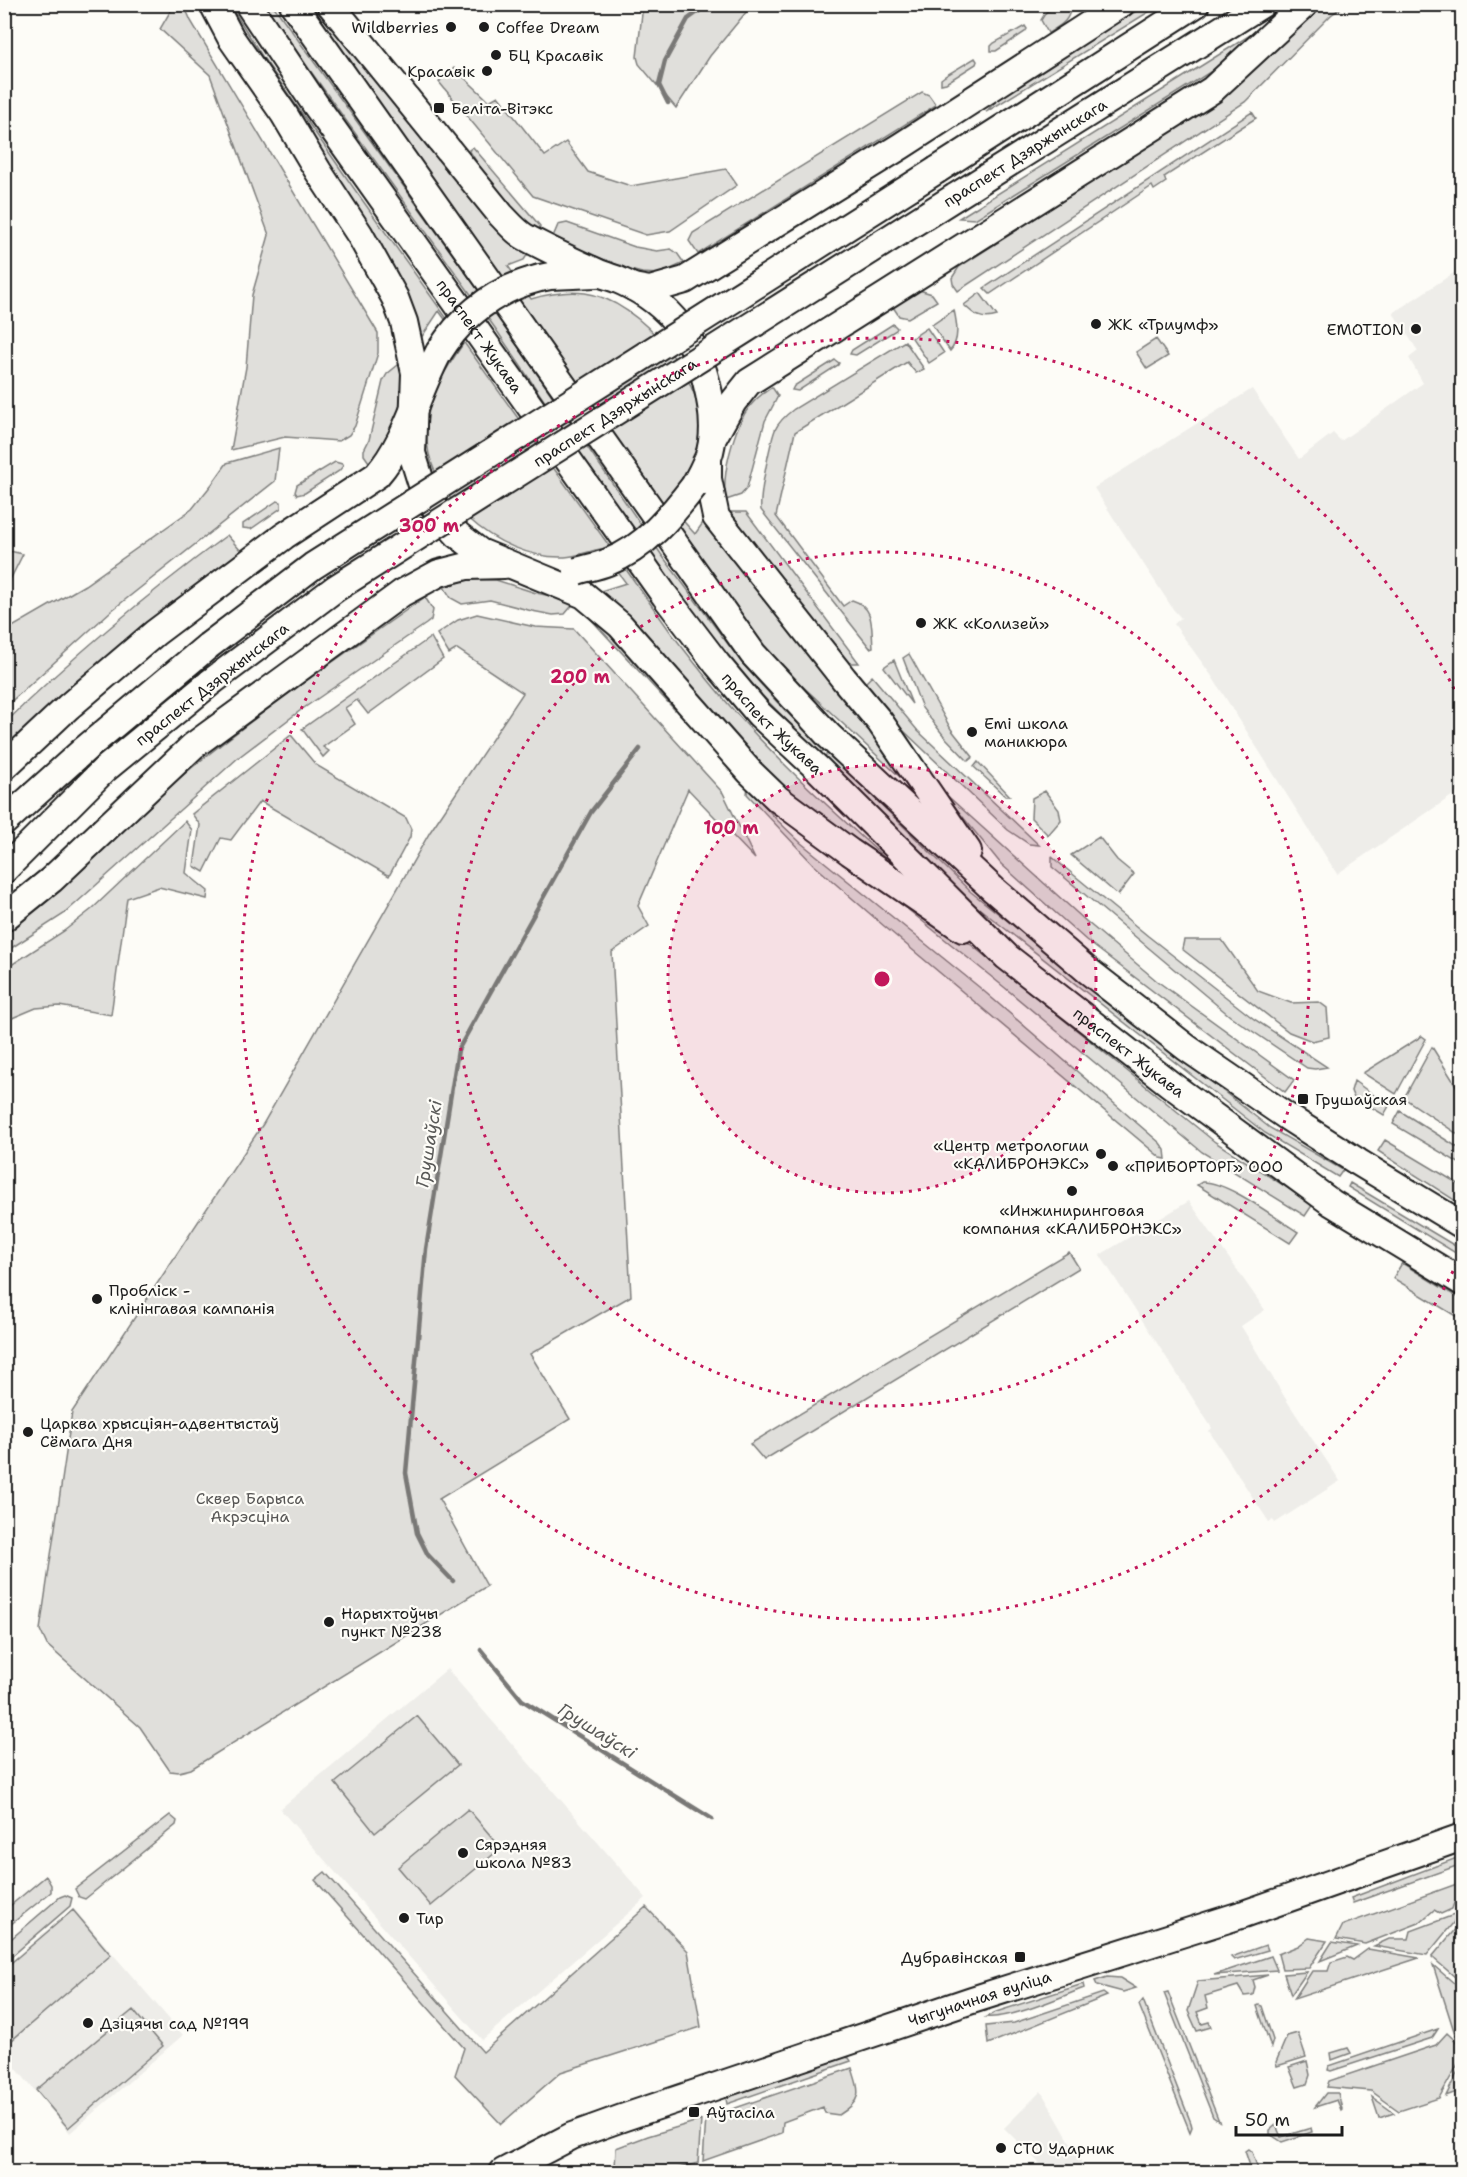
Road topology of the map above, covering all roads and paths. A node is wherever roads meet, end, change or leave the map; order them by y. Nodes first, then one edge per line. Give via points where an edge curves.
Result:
1 (213, 4) edge
2 (248, 4) edge
3 (293, 4) edge
4 (330, 4) edge
5 (1121, 4) edge
6 (1196, 4) edge
7 (1262, 4) edge
8 (1305, 4) edge
9 (600, 274) junction
10 (632, 287) junction
11 (415, 404) junction
12 (710, 448) junction
13 (519, 569) junction
14 (4, 766) edge
15 (4, 822) edge
16 (4, 870) edge
17 (994, 890) junction
18 (4, 918) edge
19 (1007, 957) junction
20 (1462, 1225) edge
21 (1462, 1281) edge
22 (1462, 1838) edge
23 (503, 2172) edge

1 - 11 main road via 390,288 411,350
2 - 19 main road, праспект Жукава via 651,577 717,664 759,714
3 - 17 main road, праспект Жукава via 753,654 829,736
4 - 9 main road via 501,215 523,236
5 - 10 main road via 685,280 650,290
6 - 15 main road, праспект Дзяржынскага, bridge via 313,566 208,646
7 - 16 main road, праспект Дзяржынскага, bridge via 336,588 211,682 104,770
8 - 12 main road via 1212,90 749,382 733,402
9 - 10 main road
9 - 11 main road, bridge via 550,276 524,282 477,307 439,352
10 - 12 main road via 654,300 687,334 701,363 710,397
11 - 13 main road via 412,453 429,500 458,535 480,552
11 - 14 main road via 387,463 377,475 284,536 155,633
12 - 13 main road, bridge via 694,486 665,523 646,539 609,562 577,572
12 - 17 main road via 708,479 716,517 880,722
13 - 18 main road via 467,566 440,573 402,593 193,746 51,880
13 - 19 main road via 584,596 620,625 778,799 918,900
17 - 20 main road, праспект Жукава via 1187,1048 1289,1118
19 - 21 main road, праспект Жукава via 1332,1203
22 - 23 main road, Чыгуначная вуліца via 612,2122 572,2136

